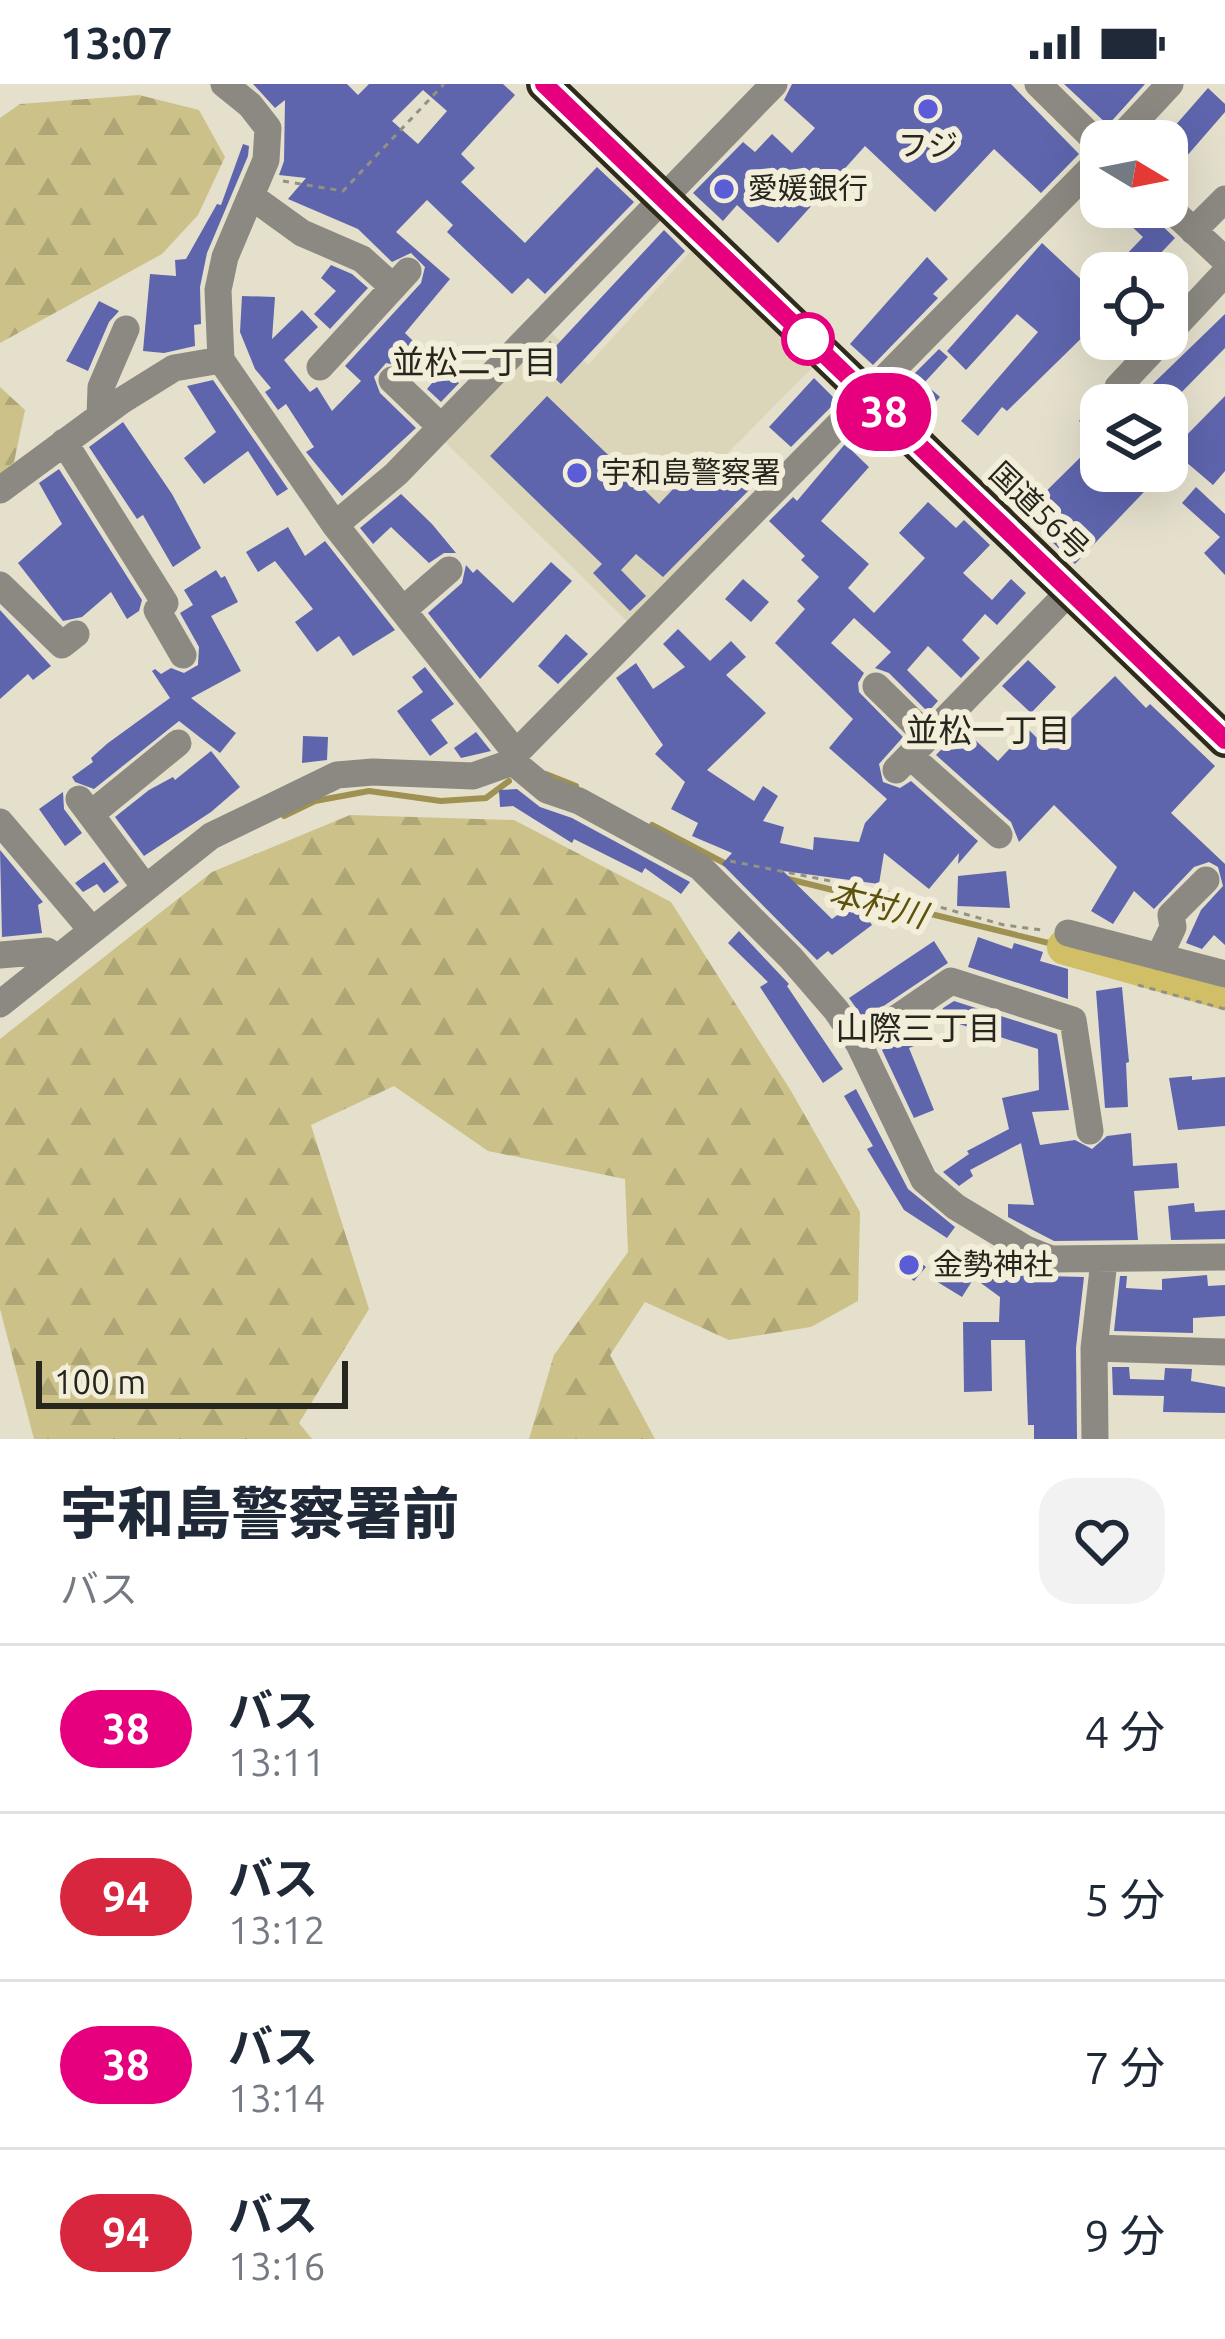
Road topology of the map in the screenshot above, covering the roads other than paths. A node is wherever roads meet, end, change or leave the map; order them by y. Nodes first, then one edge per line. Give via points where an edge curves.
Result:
1 (224, 84) edge
2 (544, 84) edge
3 (774, 84) edge
4 (1038, 84) edge
5 (1170, 84) edge
6 (1137, 120) edge
7 (1080, 125) edge
8 (1080, 179) edge
9 (256, 187) junction
10 (1225, 199) edge
11 (661, 200) junction
12 (1188, 226) edge
13 (1193, 231) junction
14 (1225, 260) edge
15 (1225, 273) edge
16 (1188, 312) edge
17 (126, 329) dead end
18 (221, 360) junction
19 (1143, 360) edge
20 (318, 365) dead end
21 (392, 380) dead end
22 (1121, 384) edge
23 (868, 396) junction
24 (100, 416) junction
25 (442, 427) junction
26 (64, 442) junction
27 (0, 490) edge
28 (335, 525) junction
29 (449, 570) dead end
30 (3, 575) edge
31 (1070, 592) junction
32 (403, 610) junction
33 (76, 634) dead end
34 (183, 655) dead end
35 (876, 686) dead end
36 (1218, 720) edge
37 (180, 745) dead end
38 (911, 754) junction
39 (514, 758) junction
40 (0, 821) edge
41 (999, 835) dead end
42 (1206, 880) dead end
43 (145, 887) junction
44 (91, 929) junction
45 (1068, 933) road end
46 (0, 956) edge
47 (1159, 957) junction
48 (54, 959) junction
49 (1225, 974) edge
50 (0, 1004) edge
51 (859, 1044) junction
52 (1090, 1131) dead end
53 (1225, 1257) edge
54 (1104, 1261) junction
55 (1094, 1348) junction
56 (1225, 1352) edge
57 (1095, 1439) edge

1 - 9 street via 268,128
2 - 11 highway, 国道56号
3 - 11 street
4 - 7 street
5 - 6 street
8 - 23 street
9 - 18 street via 224,256
9 - 20 street via 302,233 339,237 401,279
10 - 13 street
11 - 23 highway, 国道56号
11 - 25 street
12 - 13 street
13 - 14 street
15 - 16 street
17 - 24 street via 101,387
18 - 24 street via 175,368
18 - 28 street
19 - 22 street
21 - 25 street
23 - 31 highway, 国道56号
23 - 39 street
24 - 26 street
25 - 28 street
26 - 27 street
26 - 34 street via 174,599 157,610
28 - 32 street
29 - 32 street
30 - 33 street via 62,645
31 - 36 highway, 国道56号
31 - 38 street
32 - 39 street
35 - 38 street
37 - 43 street via 85,806
38 - 41 street
39 - 43 street via 472,776 337,775 211,836
39 - 51 street via 547,790 700,867 791,958
40 - 44 street
42 - 47 street via 1171,915
43 - 44 street
44 - 48 street
45 - 47 street
46 - 48 street via 47,951
47 - 49 street
48 - 50 street
51 - 52 street via 951,980 1072,1021
51 - 54 street via 924,1180 1026,1249 1051,1259
53 - 54 street
54 - 55 street
55 - 56 street
55 - 57 street

